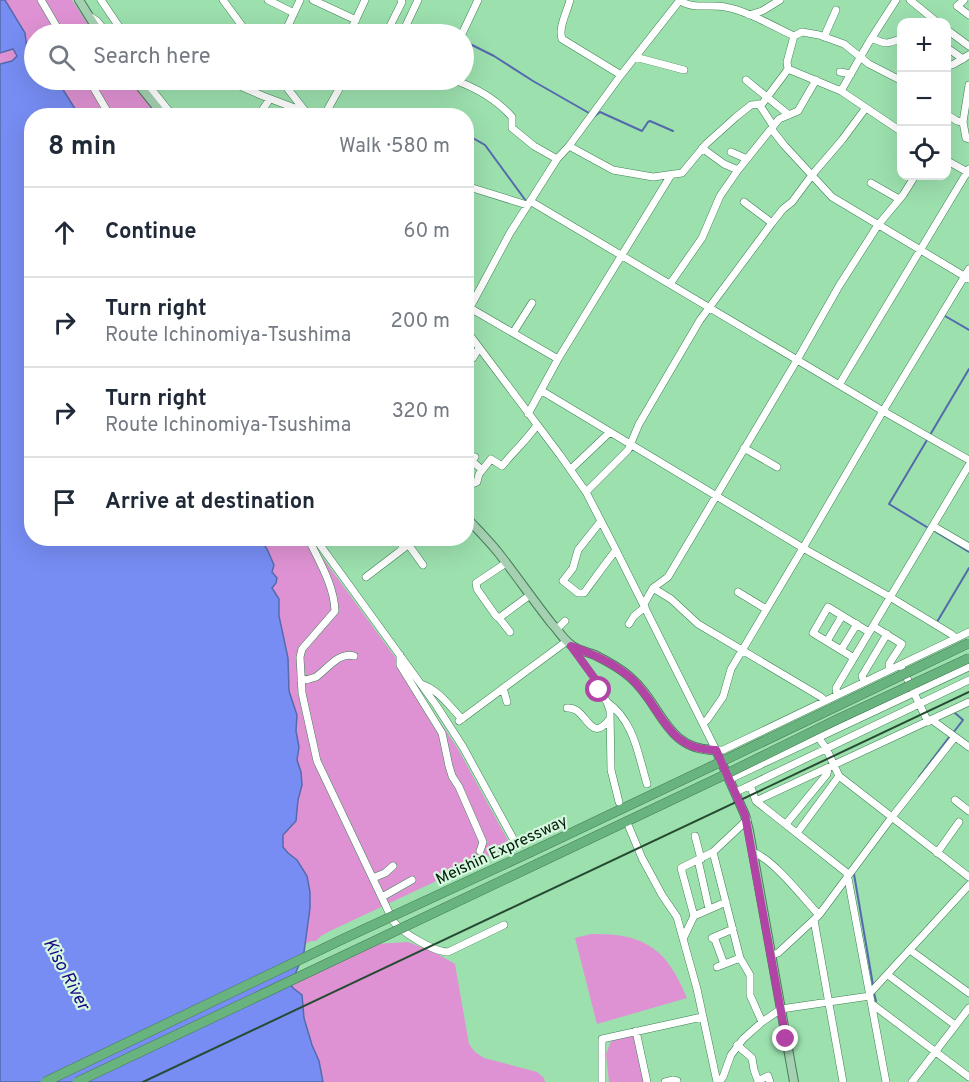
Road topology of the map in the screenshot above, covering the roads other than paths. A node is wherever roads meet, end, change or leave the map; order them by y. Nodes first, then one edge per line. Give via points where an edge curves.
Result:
1 (40, 0) edge
2 (79, 0) edge
3 (101, 0) edge
4 (223, 0) edge
5 (268, 0) edge
6 (300, 0) edge
7 (313, 0) edge
8 (365, 0) edge
9 (401, 0) edge
10 (418, 0) edge
11 (478, 0) edge
12 (570, 0) edge
13 (680, 0) edge
14 (780, 0) edge
15 (896, 0) edge
16 (910, 0) edge
17 (964, 0) edge
18 (836, 10) dead end
19 (294, 13) junction
20 (749, 15) junction
21 (969, 15) edge
22 (89, 16) junction
23 (932, 18) edge
24 (356, 20) junction
25 (55, 24) edge
26 (92, 24) edge
27 (100, 24) edge
28 (117, 24) edge
29 (241, 24) edge
30 (289, 24) edge
31 (354, 24) edge
32 (391, 24) edge
33 (407, 24) edge
34 (467, 24) edge
35 (951, 33) edge
36 (794, 36) junction
37 (824, 37) junction
38 (872, 38) junction
39 (897, 40) edge
40 (969, 46) edge
41 (951, 50) edge
42 (635, 57) junction
43 (860, 57) junction
44 (966, 57) edge
45 (951, 65) edge
46 (788, 69) junction
47 (684, 70) dead end
48 (840, 72) dead end
49 (851, 74) junction
50 (621, 75) junction
51 (897, 78) edge
52 (746, 80) dead end
53 (816, 80) junction
54 (969, 85) edge
55 (474, 88) edge
56 (95, 90) edge
57 (145, 90) edge
58 (151, 90) edge
59 (249, 90) edge
60 (289, 90) edge
61 (338, 90) edge
62 (840, 91) junction
63 (767, 97) junction
64 (270, 99) junction
65 (759, 104) junction
66 (293, 107) edge
67 (105, 108) edge
68 (163, 108) edge
69 (165, 108) edge
70 (264, 108) edge
71 (302, 108) edge
72 (328, 108) edge
73 (865, 109) junction
74 (789, 114) junction
75 (951, 119) edge
76 (963, 122) junction
77 (773, 127) junction
78 (897, 129) edge
79 (969, 139) edge
80 (569, 146) junction
81 (702, 148) junction
82 (731, 152) dead end
83 (558, 159) junction
84 (747, 159) junction
85 (951, 162) edge
86 (738, 170) junction
87 (968, 171) edge
88 (671, 175) junction
89 (812, 175) junction
90 (912, 180) edge
91 (879, 182) dead end
92 (871, 183) dead end
93 (474, 188) edge
94 (890, 194) junction
95 (899, 199) junction
96 (744, 202) dead end
97 (529, 203) junction
98 (772, 223) junction
99 (878, 225) junction
100 (921, 250) junction
101 (622, 256) junction
102 (969, 269) edge
103 (967, 277) edge
104 (670, 284) junction
105 (474, 300) edge
106 (532, 303) dead end
107 (709, 309) junction
108 (474, 314) edge
109 (513, 333) junction
110 (474, 341) edge
111 (479, 348) junction
112 (474, 356) edge
113 (558, 359) junction
114 (797, 360) junction
115 (839, 385) junction
116 (542, 391) junction
117 (883, 411) junction
118 (528, 414) junction
119 (537, 425) junction
120 (610, 432) junction
121 (630, 444) junction
122 (744, 448) junction
123 (969, 460) edge
124 (474, 463) edge
125 (969, 465) edge
126 (777, 467) dead end
127 (571, 469) junction
128 (482, 470) junction
129 (474, 483) edge
130 (586, 492) junction
131 (716, 495) junction
132 (601, 521) junction
133 (474, 525) edge
134 (933, 526) junction
135 (312, 546) edge
136 (321, 546) edge
137 (406, 546) joint
138 (969, 547) edge
139 (803, 548) junction
140 (616, 550) junction
141 (506, 563) junction
142 (423, 565) dead end
143 (366, 577) dead end
144 (653, 588) junction
145 (738, 592) dead end
146 (530, 595) junction
147 (890, 597) junction
148 (644, 606) junction
149 (766, 609) junction
150 (842, 616) junction
151 (500, 618) junction
152 (565, 621) dead end
153 (629, 624) dead end
154 (856, 624) junction
155 (557, 629) junction
156 (871, 629) junction
157 (510, 632) dead end
158 (969, 632) edge
159 (887, 634) junction
160 (956, 638) junction
161 (827, 641) junction
162 (969, 643) edge
163 (569, 644) junction
164 (742, 650) junction
165 (841, 650) junction
166 (535, 653) dead end
167 (400, 655) junction
168 (354, 656) dead end
169 (854, 657) junction
170 (969, 658) edge
171 (540, 661) junction
172 (900, 665) junction
173 (969, 667) edge
174 (890, 669) junction
175 (301, 680) junction
176 (969, 680) edge
177 (864, 682) junction
178 (421, 684) junction
179 (503, 688) junction
180 (913, 692) junction
181 (837, 695) junction
182 (825, 701) junction
183 (507, 702) dead end
184 (607, 702) junction
185 (969, 702) edge
186 (919, 704) junction
187 (567, 708) dead end
188 (610, 719) junction
189 (930, 721) junction
190 (703, 723) junction
191 (818, 737) junction
192 (955, 737) junction
193 (969, 747) edge
194 (826, 748) junction
195 (716, 750) junction
196 (831, 767) junction
197 (838, 776) junction
198 (730, 779) junction
199 (647, 784) dead end
200 (750, 785) junction
201 (736, 792) junction
202 (955, 800) dead end
203 (756, 801) junction
204 (619, 802) dead end
205 (969, 811) edge
206 (892, 817) junction
207 (747, 820) junction
208 (959, 822) dead end
209 (786, 824) junction
210 (629, 827) dead end
211 (797, 833) junction
212 (695, 836) dead end
213 (515, 842) dead end
214 (480, 851) dead end
215 (713, 852) junction
216 (753, 852) junction
217 (937, 853) junction
218 (699, 859) junction
219 (393, 866) dead end
220 (849, 876) junction
221 (969, 877) edge
222 (373, 878) junction
223 (412, 880) dead end
224 (969, 885) edge
225 (382, 897) junction
226 (726, 903) junction
227 (709, 909) junction
228 (694, 916) junction
229 (817, 917) junction
230 (504, 925) dead end
231 (733, 929) junction
232 (683, 939) junction
233 (910, 950) junction
234 (771, 955) junction
235 (740, 958) junction
236 (888, 975) junction
237 (969, 993) edge
238 (871, 998) junction
239 (829, 1003) junction
240 (969, 1008) edge
241 (781, 1010) junction
242 (702, 1017) junction
243 (762, 1022) junction
244 (956, 1025) junction
245 (636, 1031) junction
246 (737, 1045) junction
247 (935, 1051) junction
248 (969, 1077) edge
249 (677, 1081) edge
250 (45, 1082) edge
251 (76, 1082) edge
252 (602, 1082) edge
253 (647, 1082) edge
254 (665, 1082) edge
255 (718, 1082) edge
256 (770, 1082) edge
257 (794, 1082) edge
258 (843, 1082) edge
259 (886, 1082) edge
260 (912, 1082) edge

1 - 25 street
2 - 22 main road
3 - 28 street
4 - 29 street
5 - 19 street
6 - 19 street
7 - 24 street
8 - 24 street
9 - 32 street
10 - 33 street
11 - 34 street
12 - 50 street via 561,28 562,39
13 - 20 street via 686,5 725,7
13 - 42 street
14 - 20 street
15 - 38 street
16 - 23 street
17 - 21 street via 957,6
18 - 37 street
19 - 30 street
20 - 36 street via 782,35
22 - 26 main road
22 - 27 street
24 - 31 street
35 - 40 street
36 - 37 street via 802,32
36 - 46 street
37 - 43 street via 844,44
38 - 39 street via 888,44
38 - 43 street
41 - 44 street
42 - 47 street
42 - 50 street
43 - 49 street
43 - 51 street
44 - 45 street
46 - 53 street
46 - 63 street
48 - 49 street
49 - 62 street
50 - 80 street
52 - 63 street
53 - 62 street
53 - 74 street via 798,111
54 - 76 street
55 - 83 street via 512,117 512,128
56 - 67 street
57 - 68 main road
58 - 69 street
59 - 64 street
60 - 71 street
61 - 72 street
62 - 73 street
63 - 65 street
63 - 74 street
64 - 66 street
64 - 70 street
65 - 77 street
65 - 81 street via 751,105
73 - 78 street
73 - 89 street
74 - 77 street
75 - 76 street
76 - 79 street
77 - 84 street
77 - 89 street
80 - 83 street
80 - 88 street via 613,170 653,177
81 - 86 street
81 - 88 street via 682,173
82 - 84 street
83 - 97 street
84 - 86 street
85 - 87 street
86 - 104 street via 720,196 702,238
87 - 100 street
88 - 101 street
89 - 98 street
89 - 99 street via 832,197
90 - 95 street
91 - 94 street
92 - 94 street
93 - 97 street
94 - 95 street
95 - 99 street
96 - 98 street
97 - 101 street
97 - 105 street
98 - 107 street
99 - 100 street
99 - 114 street
100 - 103 street
100 - 115 street
101 - 104 street
101 - 113 street
102 - 103 street
103 - 117 street
104 - 107 street
106 - 109 street
107 - 114 street
107 - 121 street
108 - 109 street
109 - 113 street
110 - 111 street
111 - 112 street
111 - 118 street
113 - 116 street
114 - 115 street
114 - 122 street
115 - 117 street
116 - 118 street
116 - 120 street
117 - 123 street
117 - 139 street
118 - 119 street
119 - 127 street
119 - 128 street via 502,466 491,459
120 - 121 street
120 - 127 street
121 - 130 street
121 - 131 street
122 - 126 street
122 - 131 street
124 - 128 street
125 - 134 street
127 - 130 street
128 - 129 street
130 - 132 street
131 - 139 street
131 - 144 street via 668,576
132 - 140 street
132 - 140 street via 578,550 573,568 563,581 578,593 584,592
133 - 141 main road
134 - 138 street
134 - 147 street
135 - 175 street via 335,599 335,611 302,648
136 - 167 street
137 - 142 street
137 - 143 street
139 - 147 street
139 - 149 street
140 - 148 street
141 - 146 main road
141 - 151 street via 476,584
144 - 148 street
144 - 164 street via 698,624
145 - 149 street
146 - 151 street
146 - 155 main road
147 - 156 street
147 - 160 street
148 - 153 street
148 - 190 street
149 - 164 street
150 - 154 street
150 - 161 street
150 - 161 street via 828,607 813,633
151 - 157 street
152 - 155 street
154 - 156 street
154 - 165 street
155 - 163 main road
156 - 159 street
156 - 169 street
158 - 160 street
159 - 174 street via 902,644
159 - 177 street via 862,676
160 - 172 street
161 - 165 street
162 - 250 highway, Meishin Expressway, bridge
163 - 171 street
163 - 184 street
163 - 195 main road via 598,656 630,677 678,739
164 - 182 street
164 - 190 street via 731,669 723,697
165 - 169 street
166 - 171 street
167 - 178 street
167 - 214 street via 400,665 442,733 452,776 483,842
168 - 175 street via 343,656 313,678
169 - 181 street via 836,687
170 - 251 highway, Meishin Expressway, bridge
171 - 179 street
172 - 174 street
172 - 180 street
173 - 180 street
174 - 177 street
175 - 222 street via 316,760
176 - 186 street
177 - 181 street
178 - 179 street via 436,693 461,720
178 - 213 street via 463,747
179 - 183 street
180 - 186 street
180 - 191 street
181 - 182 street
182 - 195 street
184 - 188 street
184 - 199 street via 627,722
185 - 189 street
186 - 189 street
186 - 194 street
187 - 188 street via 578,710 594,728
188 - 204 street via 611,770
189 - 192 street
189 - 196 street
190 - 195 street
191 - 194 street
191 - 198 street
192 - 193 street
192 - 206 street
194 - 196 street
194 - 200 street
195 - 198 main road
196 - 197 street
196 - 203 street
196 - 209 street
197 - 206 street
197 - 211 street
198 - 201 main road
200 - 201 street
200 - 203 street
201 - 207 main road
202 - 205 street
203 - 209 street
206 - 217 street
206 - 220 street
207 - 215 street
207 - 216 main road
208 - 217 street
209 - 211 street
210 - 232 street via 642,858 677,917
211 - 220 street
212 - 218 street
215 - 218 street
215 - 226 street
216 - 229 street via 773,865
216 - 234 main road
217 - 221 street
218 - 227 street
218 - 228 street via 681,868
219 - 222 street
220 - 229 street
220 - 238 street
222 - 225 street
223 - 225 street
224 - 233 street
225 - 230 street via 397,927 440,952 448,952
226 - 227 street
226 - 231 street
227 - 228 street
228 - 232 street
229 - 234 street
229 - 239 street
231 - 235 street
231 - 235 street via 712,938 720,966
232 - 242 street
233 - 236 street
233 - 237 street
234 - 241 main road
235 - 243 street via 750,975 750,995
236 - 238 street
236 - 244 street
238 - 239 street
238 - 247 street
238 - 259 street
239 - 241 street
239 - 258 street
240 - 244 street
241 - 243 street
241 - 257 main road
242 - 245 street
242 - 255 street
243 - 246 street
244 - 247 street
245 - 252 street via 602,1039
245 - 253 street
246 - 255 street
246 - 256 street via 753,1058 758,1081 768,1077
247 - 248 street
247 - 260 street
249 - 254 street

